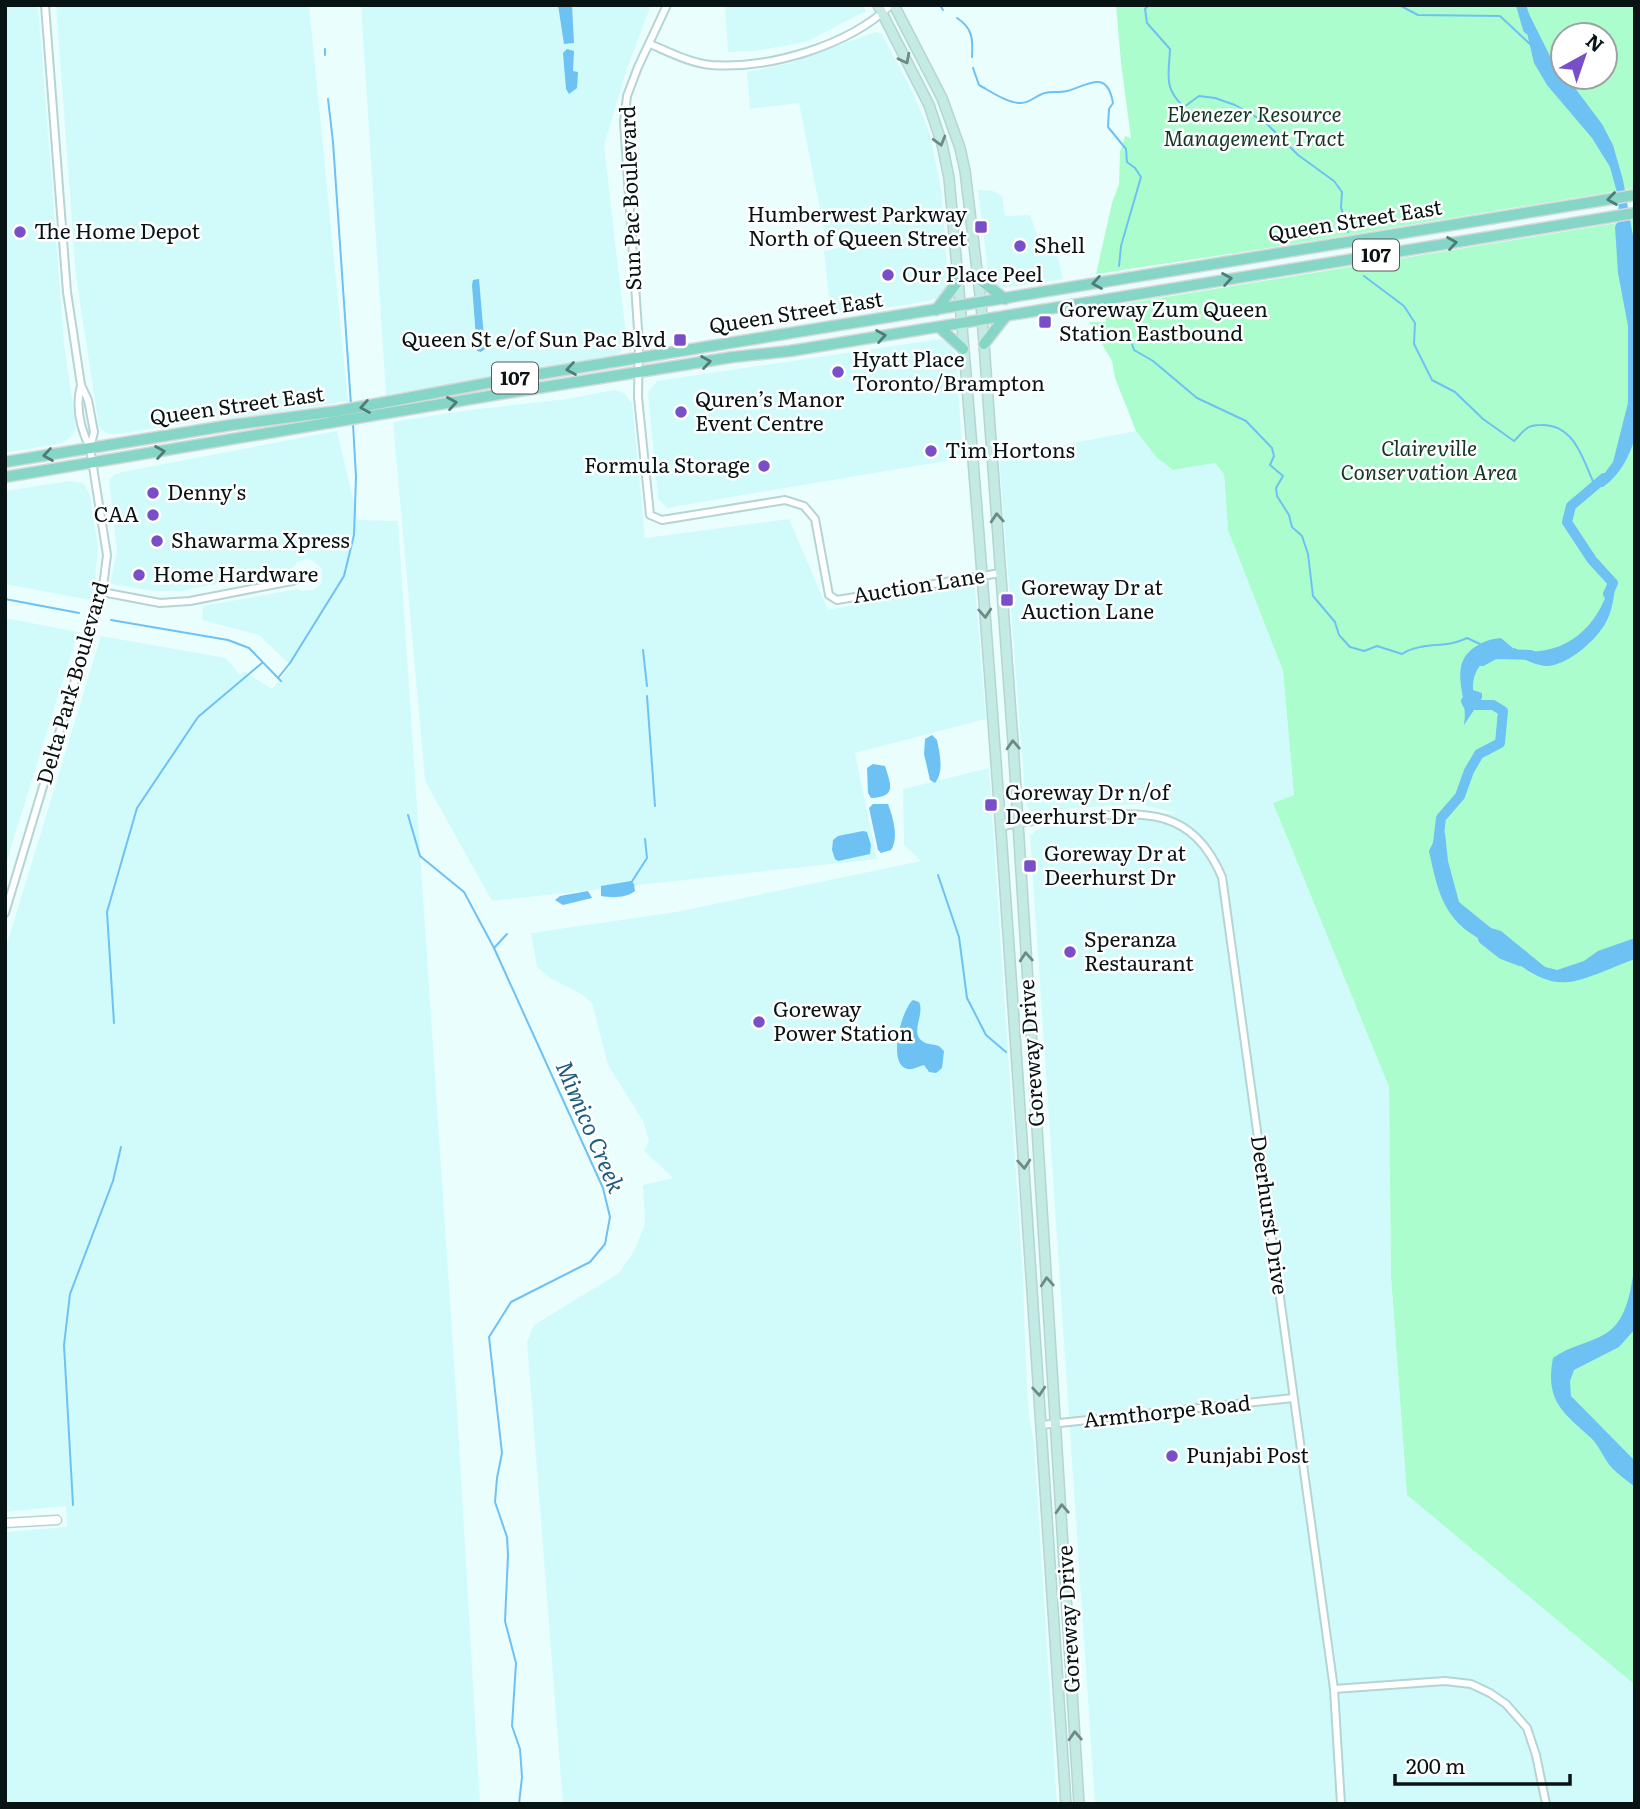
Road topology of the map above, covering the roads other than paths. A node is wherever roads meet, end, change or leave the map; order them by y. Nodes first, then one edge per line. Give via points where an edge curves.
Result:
1 (45, 5) edge
2 (667, 5) edge
3 (892, 5) edge
4 (880, 10) edge
5 (650, 44) junction
6 (1635, 195) edge
7 (1635, 214) edge
8 (978, 278) junction
9 (958, 281) junction
10 (1005, 299) junction
11 (981, 303) junction
12 (960, 307) junction
13 (936, 310) junction
14 (1006, 316) junction
15 (982, 319) junction
16 (961, 323) junction
17 (939, 327) junction
18 (984, 344) junction
19 (963, 349) junction
20 (639, 358) junction
21 (638, 373) junction
22 (81, 385) junction
23 (391, 408) junction
24 (339, 417) junction
25 (90, 448) junction
26 (5, 462) edge
27 (92, 463) junction
28 (5, 477) edge
29 (1000, 573) junction
30 (309, 575) dead end
31 (982, 575) junction
32 (102, 592) junction
33 (1017, 822) junction
34 (1000, 827) junction
35 (5, 883) edge
36 (14, 884) junction
37 (5, 913) edge
38 (1293, 1398) junction
39 (1056, 1423) junction
40 (1041, 1425) junction
41 (57, 1520) dead end
42 (5, 1523) edge
43 (1334, 1689) junction
44 (1066, 1804) edge
45 (1079, 1804) edge
46 (1341, 1804) edge
47 (1546, 1804) edge

1 - 22 street via 67,292
2 - 5 street, Sun Pac Boulevard
3 - 4 street
3 - 8 main road, Goreway Drive via 942,98 960,148
4 - 5 street via 853,33 812,51 740,64 709,65
4 -> 9 main road, Goreway Drive via 929,105 942,144
5 - 20 street, Sun Pac Boulevard via 627,96 624,122
6 -> 10 main road, Queen Street East / 107
14 -> 7 main road, Queen Street East / 107
8 - 10 main road
8 - 11 main road, Goreway Drive
9 - 12 main road, Goreway Drive
9 - 13 main road
10 - 11 main road, Queen Street East / 107
11 - 12 main road, Queen Street East / 107
11 - 15 main road, Goreway Drive
12 - 13 main road, Queen Street East / 107
12 - 16 main road, Goreway Drive
13 - 20 main road, Queen Street East / 107
14 - 15 main road, Queen Street East / 107
14 - 18 main road
15 - 16 main road, Queen Street East / 107
15 - 18 main road, Goreway Drive
16 - 17 main road, Queen Street East / 107
16 - 19 main road, Goreway Drive
17 - 19 main road
21 -> 17 main road, Queen Street East / 107
29 -> 18 main road, Goreway Drive
19 - 31 main road, Goreway Drive
20 - 21 street, Auction Lane
20 -> 23 main road, Queen Street East / 107 via 515,378
23 -> 21 main road, Queen Street East / 107
21 - 31 street, Auction Lane via 648,507 656,519 785,500 804,506 815,519 829,595 837,600
22 - 25 street via 94,432
22 - 25 street via 77,399 82,432
23 - 24 main road, Queen Street East / 107
24 - 25 main road, Queen Street East / 107 via 231,425
27 -> 24 main road, Queen Street East / 107
25 -> 26 main road, Queen Street East / 107
25 - 27 street, Delta Park Boulevard
27 - 28 main road, Queen Street East / 107
27 - 32 street, Delta Park Boulevard via 107,555
29 - 31 street, Auction Lane
33 -> 29 main road, Goreway Drive
30 - 32 street via 190,601 160,603
31 -> 34 main road, Goreway Drive
32 - 36 street, Delta Park Boulevard
33 - 34 street, Deerhurst Drive
33 - 38 street, Deerhurst Drive via 1139,813 1185,828 1215,860 1226,894
39 -> 33 main road, Goreway Drive
34 -> 40 main road, Goreway Drive
35 - 36 street
36 - 37 street, Delta Park Boulevard
38 - 39 street, Armthorpe Road
38 - 43 street, Deerhurst Drive
39 - 40 street, Armthorpe Road
45 -> 39 main road, Goreway Drive
40 - 44 main road, Goreway Drive
41 - 42 street
43 - 46 street, Deerhurst Drive
43 - 47 street via 1445,1681 1490,1692 1527,1728

